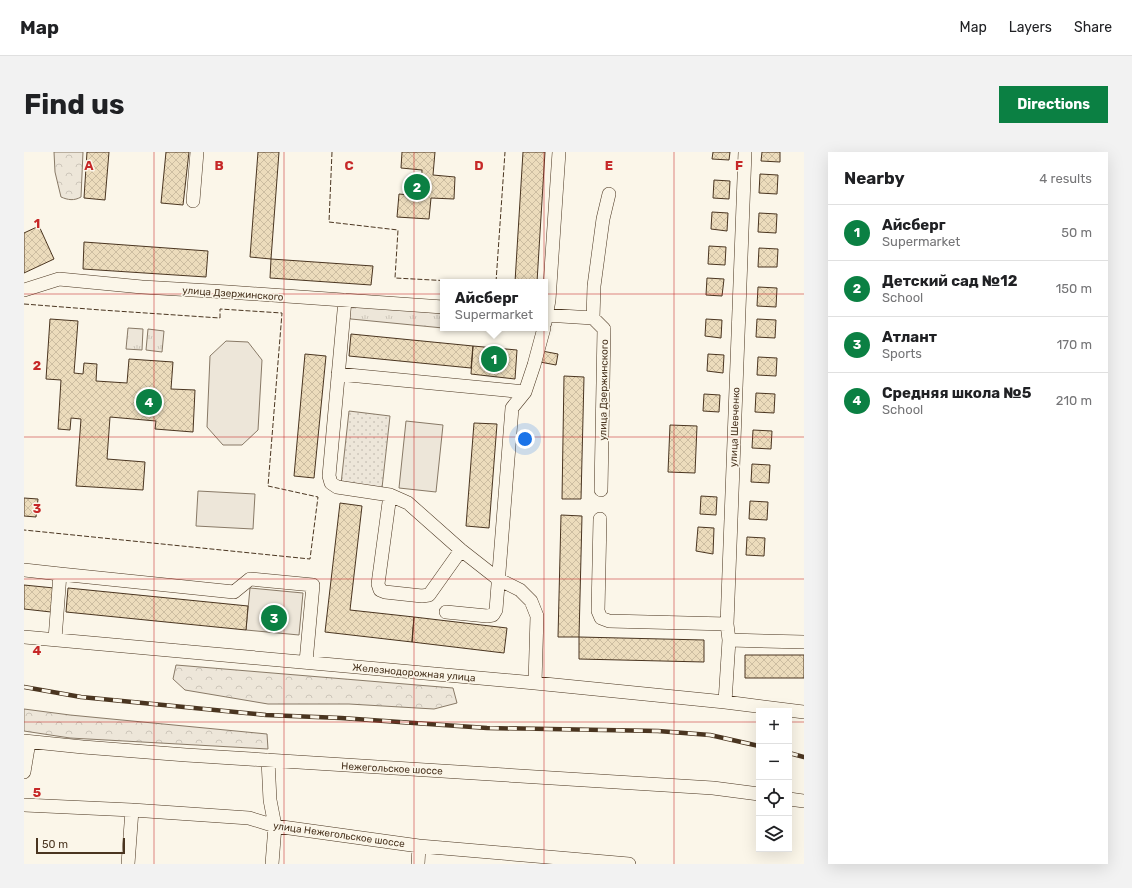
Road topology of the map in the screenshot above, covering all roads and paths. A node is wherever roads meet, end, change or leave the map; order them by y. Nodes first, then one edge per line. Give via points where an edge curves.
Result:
1 (197, 152) edge
2 (559, 152) edge
3 (745, 152) edge
4 (608, 194) dead end
5 (193, 200) dead end
6 (548, 285) edge
7 (24, 290) edge
8 (345, 300) junction
9 (440, 307) edge
10 (593, 318) junction
11 (548, 321) edge
12 (542, 331) edge
13 (338, 374) junction
14 (525, 392) junction
15 (600, 490) dead end
16 (390, 495) junction
17 (600, 519) dead end
18 (461, 550) junction
19 (24, 570) edge
20 (60, 574) junction
21 (498, 579) junction
22 (446, 612) dead end
23 (726, 624) junction
24 (24, 637) edge
25 (56, 640) junction
26 (729, 640) junction
27 (804, 642) edge
28 (306, 662) junction
29 (535, 683) junction
30 (725, 702) junction
31 (804, 712) edge
32 (26, 741) edge
33 (268, 760) junction
34 (24, 772) edge
35 (756, 794) edge
36 (792, 799) edge
37 (804, 801) edge
38 (24, 805) edge
39 (132, 810) junction
40 (275, 826) junction
41 (419, 846) junction
42 (128, 864) edge
43 (272, 864) edge
44 (418, 864) edge
45 (630, 864) edge

1 - 5 street
2 - 6 street
3 - 23 street, улица Шевченко
4 - 10 street via 594,286
7 - 8 street, улица Дзержинского via 59,279 142,288
8 - 9 street, улица Дзержинского
8 - 13 street
10 - 11 street
10 - 15 street, улица Дзержинского via 604,329
12 - 14 street
13 - 14 street
13 - 16 street via 329,476 331,483 337,488
14 - 21 street via 512,408
16 - 18 street via 408,503
16 - 18 street via 378,584 380,590 429,595
17 - 23 street via 598,611 601,618 609,621
18 - 21 street
19 - 20 street
20 - 25 street
20 - 28 street via 234,592 250,579 313,585
21 - 22 street via 496,610 493,615
21 - 29 street via 520,590 531,601 537,616
23 - 26 street, улица Шевченко
24 - 25 street, Железнодорожная улица
25 - 28 street, Железнодорожная улица
26 - 27 street
26 - 30 street, улица Шевченко
28 - 29 street, Железнодорожная улица
29 - 30 street, Железнодорожная улица
30 - 31 street, Железнодорожная улица
32 - 33 street, Нежегольское шоссе
32 - 34 street
33 - 35 street, Нежегольское шоссе via 712,788
33 - 40 street via 270,800
36 - 37 street
38 - 39 street, улица Нежегольское шоссе
39 - 40 street, улица Нежегольское шоссе via 249,818
39 - 42 street
40 - 41 street, улица Нежегольское шоссе
40 - 43 street
41 - 44 street
41 - 45 street, улица Нежегольское шоссе

